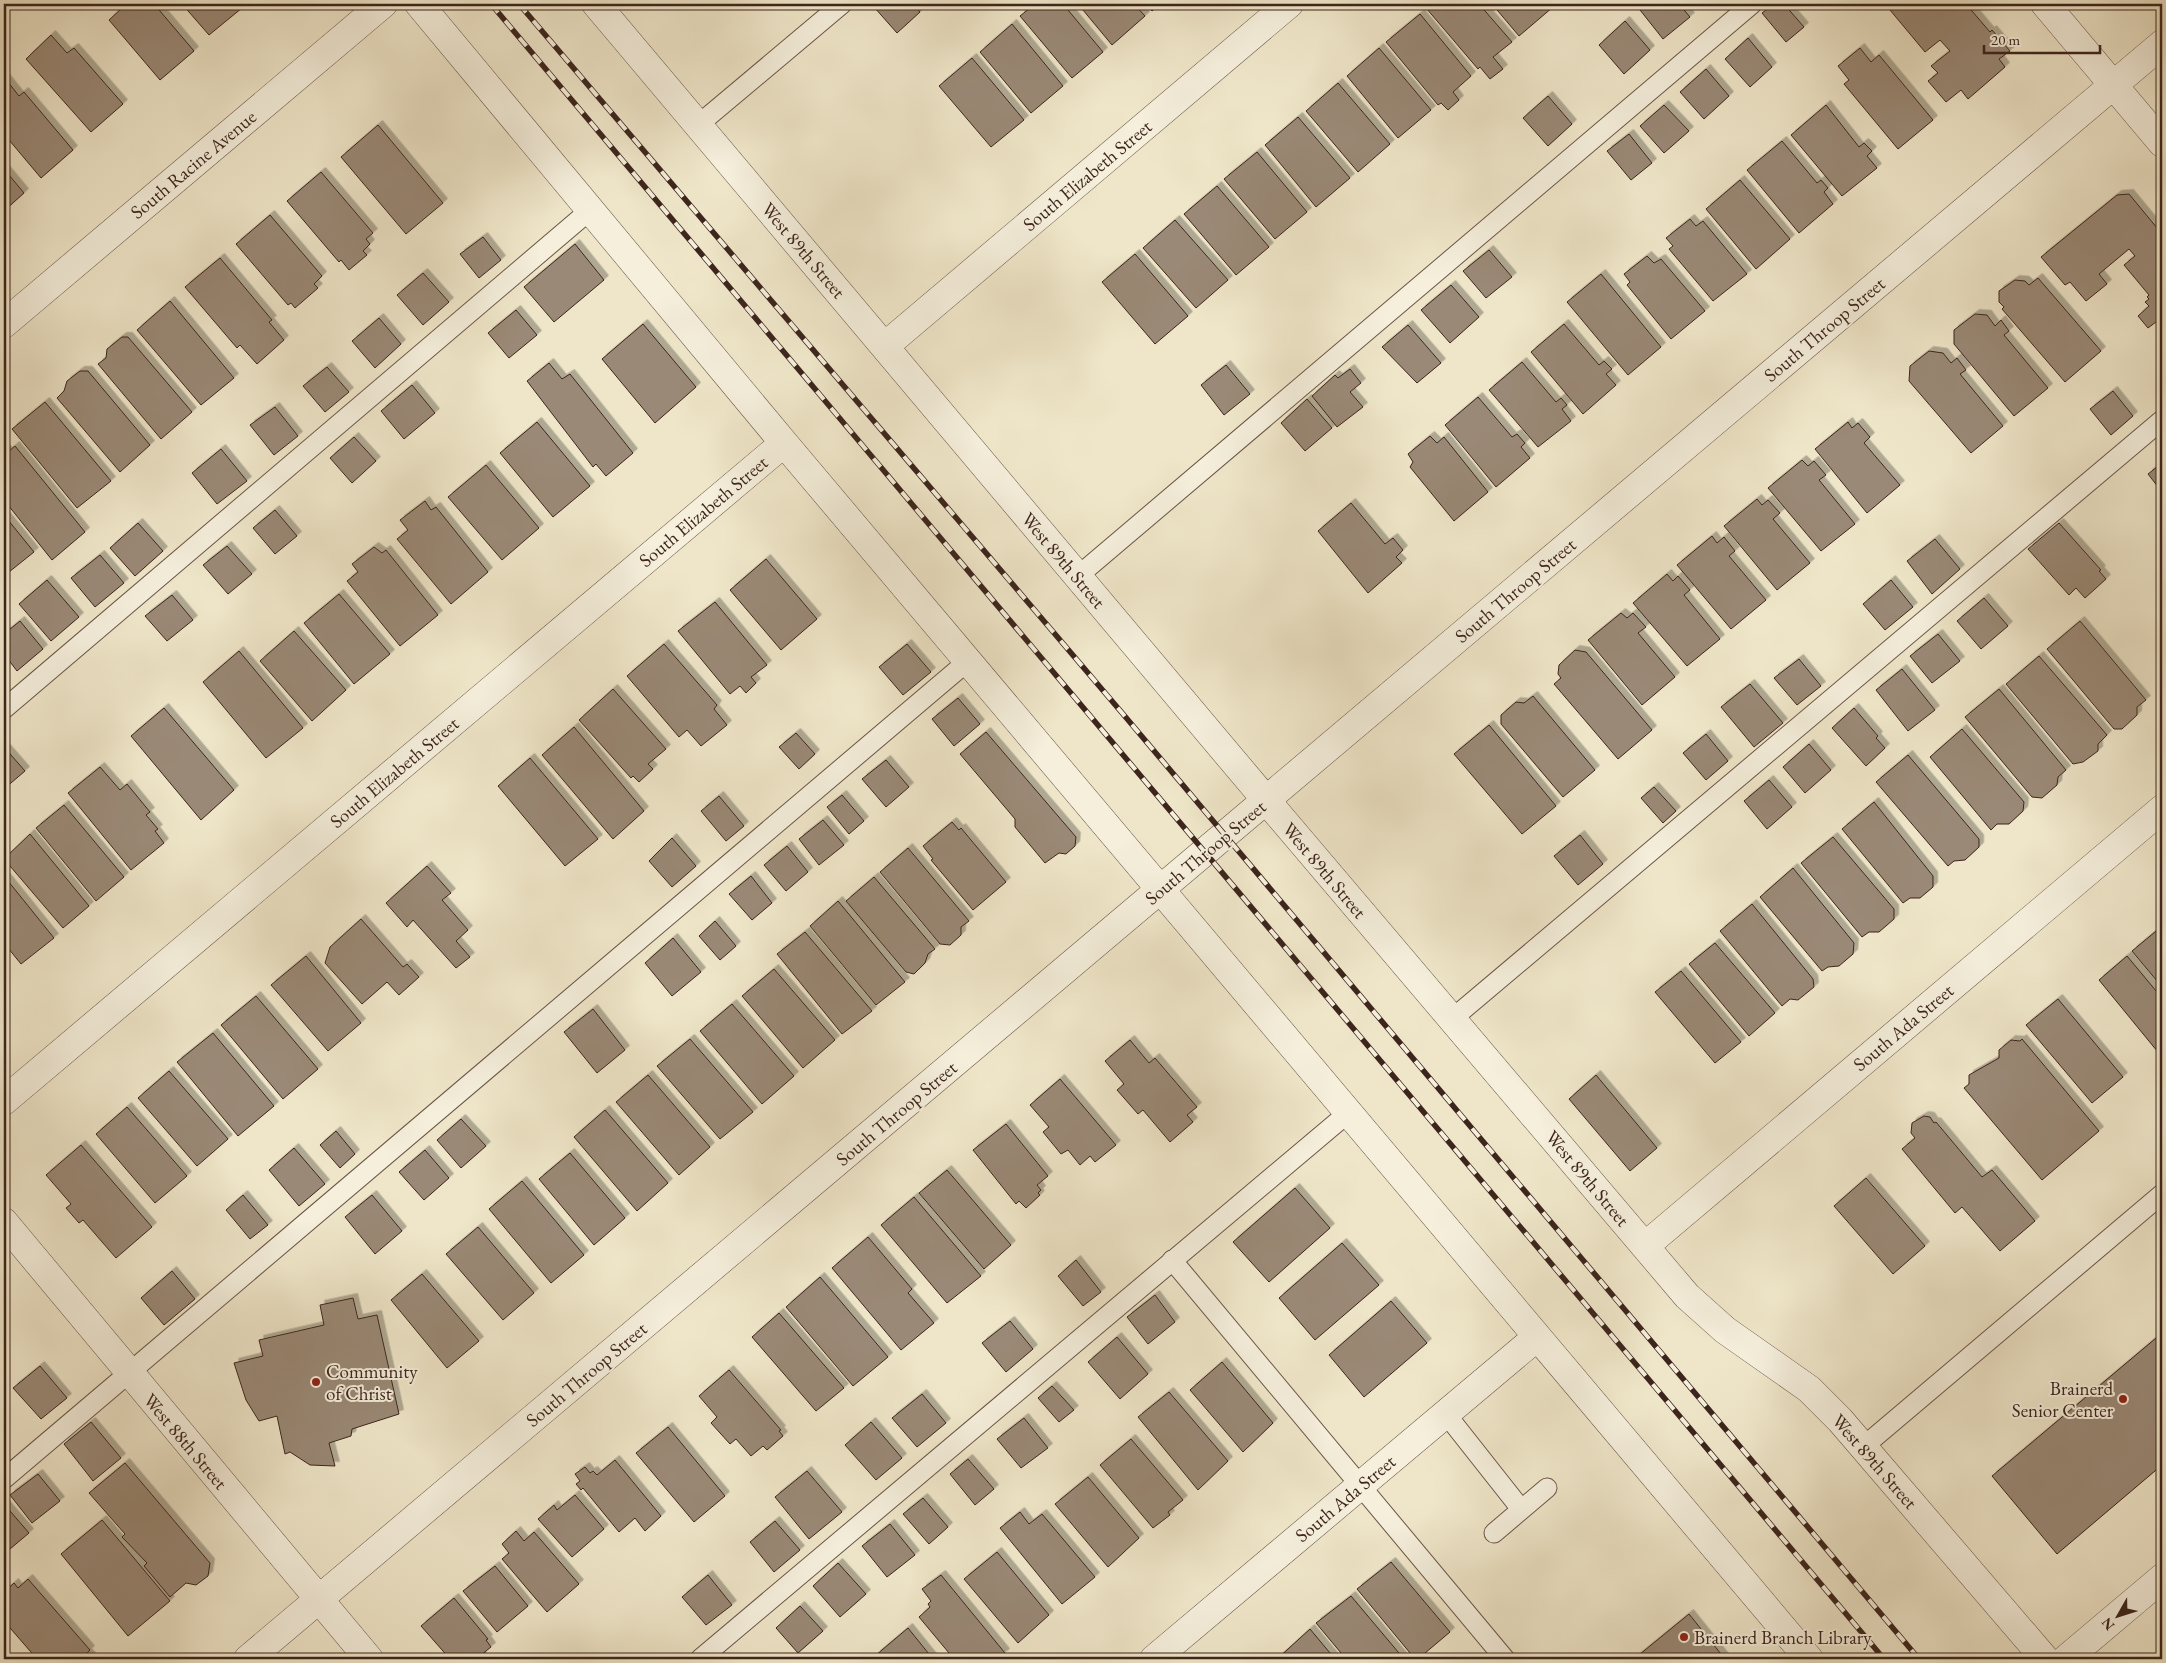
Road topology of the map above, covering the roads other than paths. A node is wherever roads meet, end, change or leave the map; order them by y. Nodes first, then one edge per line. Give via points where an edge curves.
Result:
1 (383, 4) edge
2 (419, 4) edge
3 (596, 4) edge
4 (842, 4) edge
5 (1289, 4) edge
6 (1752, 4) edge
7 (2045, 4) edge
8 (2162, 44) edge
9 (2113, 85) junction
10 (698, 125) junction
11 (2162, 143) edge
12 (589, 210) junction
13 (4, 324) edge
14 (884, 346) junction
15 (2162, 420) edge
16 (784, 442) junction
17 (1078, 576) junction
18 (968, 661) junction
19 (4, 710) edge
20 (1266, 800) junction
21 (2162, 809) edge
22 (1160, 890) junction
23 (1452, 1019) junction
24 (4, 1101) edge
25 (1348, 1112) junction
26 (2162, 1194) edge
27 (4, 1222) edge
28 (1645, 1246) junction
29 (1172, 1260) junction
30 (1537, 1337) junction
31 (130, 1373) junction
32 (1446, 1414) junction
33 (1863, 1447) junction
34 (4, 1479) edge
35 (1360, 1486) junction
36 (1547, 1488) dead end
37 (1521, 1509) junction
38 (1494, 1533) dead end
39 (2162, 1578) edge
40 (318, 1600) junction
41 (248, 1659) edge
42 (369, 1659) edge
43 (700, 1659) edge
44 (1154, 1659) edge
45 (1505, 1659) edge
46 (1809, 1659) edge
47 (2046, 1659) edge
48 (2066, 1659) edge

1 - 13 street, South Racine Avenue
2 - 12 street
3 - 10 street, West 89th Street
4 - 10 lane
5 - 14 street, South Elizabeth Street
6 - 17 lane
7 - 9 street
8 - 9 street, South Throop Street
9 - 11 street
9 - 20 street, South Throop Street
10 - 14 street, West 89th Street
12 - 16 street
12 - 19 lane
14 - 17 street, West 89th Street
15 - 23 lane
16 - 18 street
16 - 24 street, South Elizabeth Street
17 - 20 street, West 89th Street
18 - 22 street
18 - 31 lane
20 - 22 street, South Throop Street
20 - 23 street, West 89th Street
21 - 28 street, South Ada Street
22 - 25 street
22 - 40 street, South Throop Street
23 - 28 street, West 89th Street
25 - 29 lane
25 - 30 street
26 - 33 lane
27 - 31 street, West 88th Street
28 - 33 street, West 89th Street via 1687,1296 1725,1330 1809,1389
29 - 35 lane
29 - 43 lane
30 - 32 street, South Ada Street
30 - 46 street
31 - 34 lane
31 - 40 street, West 88th Street
32 - 35 street, South Ada Street
32 - 37 lane
33 - 47 street, West 89th Street
35 - 44 street, South Ada Street
35 - 45 lane
36 - 37 lane
37 - 38 lane
39 - 48 street
40 - 41 street, South Throop Street
40 - 42 street, West 88th Street

